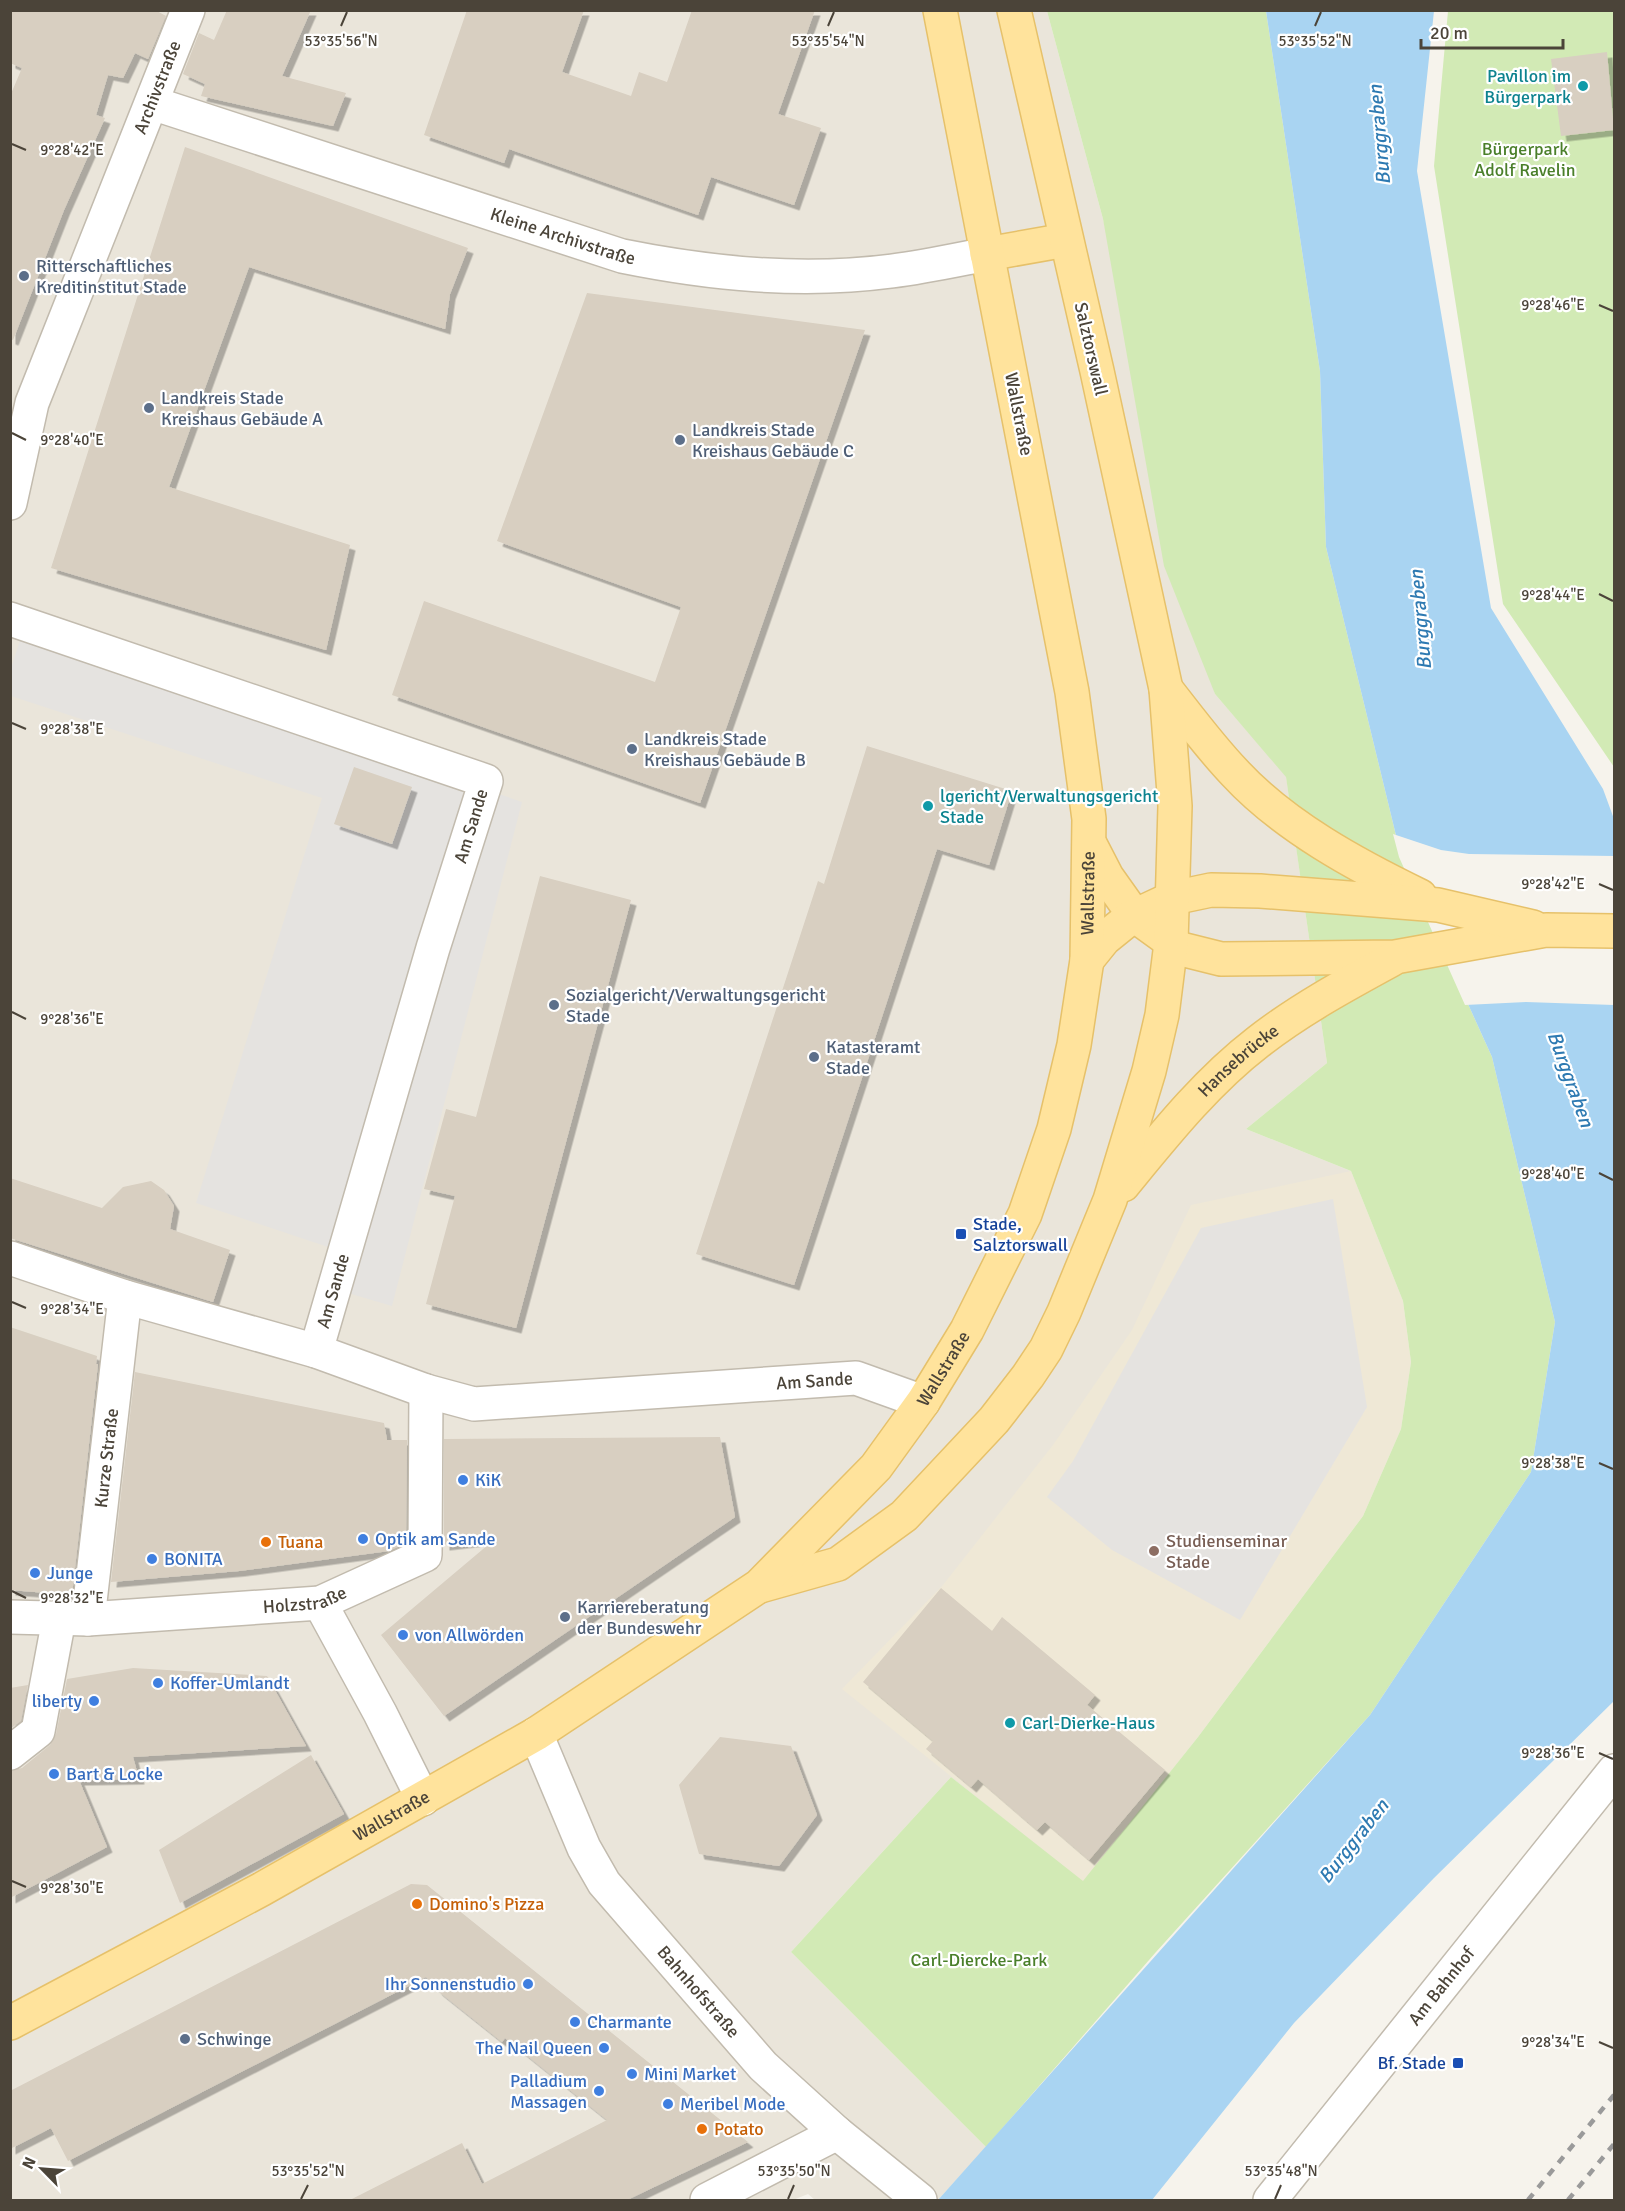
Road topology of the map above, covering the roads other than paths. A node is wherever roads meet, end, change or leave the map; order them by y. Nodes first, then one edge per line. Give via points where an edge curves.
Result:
1 (188, 10) edge
2 (940, 10) edge
3 (1014, 10) edge
4 (152, 104) junction
5 (1066, 240) junction
6 (987, 254) junction
7 (21, 398) edge
8 (10, 503) edge
9 (10, 619) edge
10 (1166, 689) junction
11 (1090, 843) junction
12 (1173, 898) junction
13 (1438, 905) junction
14 (1134, 915) junction
15 (1546, 930) junction
16 (1614, 931) edge
17 (1171, 944) junction
18 (1395, 957) junction
19 (1087, 960) junction
20 (1110, 1200) junction
21 (10, 1258) edge
22 (125, 1297) junction
23 (316, 1352) junction
24 (426, 1391) junction
25 (923, 1402) junction
26 (759, 1586) junction
27 (320, 1603) junction
28 (10, 1617) edge
29 (73, 1619) junction
30 (536, 1734) junction
31 (10, 1753) edge
32 (1614, 1771) edge
33 (423, 1799) junction
34 (10, 2023) edge
35 (837, 2133) junction
36 (707, 2200) edge
37 (920, 2200) edge
38 (1270, 2200) edge

1 - 4 street, Archivstraße
2 - 6 main road, Wallstraße
3 - 5 main road, Salztorswall
4 - 6 street, Kleine Archivstraße via 622,256 677,267 800,277 891,272
4 - 7 street, Archivstraße
5 - 6 main road
5 - 10 main road, Salztorswall
6 - 11 main road, Wallstraße via 1072,692 1086,783
7 - 8 street, Archivstraße
9 - 23 street, Am Sande via 486,781
10 - 12 main road, Wallstraße via 1175,806
10 - 13 main road, Hansebrücke via 1236,775 1307,834
11 - 14 main road, Hansebrücke via 1107,877
11 - 19 main road, Wallstraße
12 - 13 main road, Hansebrücke via 1211,890 1260,891
12 - 14 main road, Hansebrücke
12 - 17 main road, Wallstraße
13 - 15 main road, Hansebrücke
14 - 17 main road, Hansebrücke
14 - 19 main road, Hansebrücke via 1104,939
15 - 16 main road, Hansebrücke
15 - 18 main road, Hansebrücke
17 - 18 main road, Hansebrücke via 1210,957
17 - 20 main road, Wallstraße via 1149,1071
18 - 20 main road, Hansebrücke via 1310,1006 1256,1043 1174,1123
19 - 25 main road, Wallstraße via 1066,1083 1040,1177 967,1330
20 - 26 main road, Wallstraße via 1046,1349 1001,1411 961,1456 904,1516 838,1564
21 - 22 street, Am Sande
22 - 23 street, Am Sande
22 - 29 street, Kurze Straße
23 - 24 street, Am Sande
24 - 25 street, Am Sande via 474,1404 856,1377
24 - 27 street, Holzstraße via 425,1555
25 - 26 main road, Wallstraße via 876,1467
26 - 30 main road, Wallstraße
27 - 29 street, Holzstraße
27 - 33 street
28 - 29 street, Holzstraße
29 - 31 street, Kurze Straße via 38,1731
30 - 33 main road, Wallstraße
30 - 35 street, Bahnhofstraße via 584,1848 604,1883 763,2066
32 - 38 street, Am Bahnhof
33 - 34 main road, Wallstraße
35 - 36 street
35 - 37 street, Bahnhofstraße

